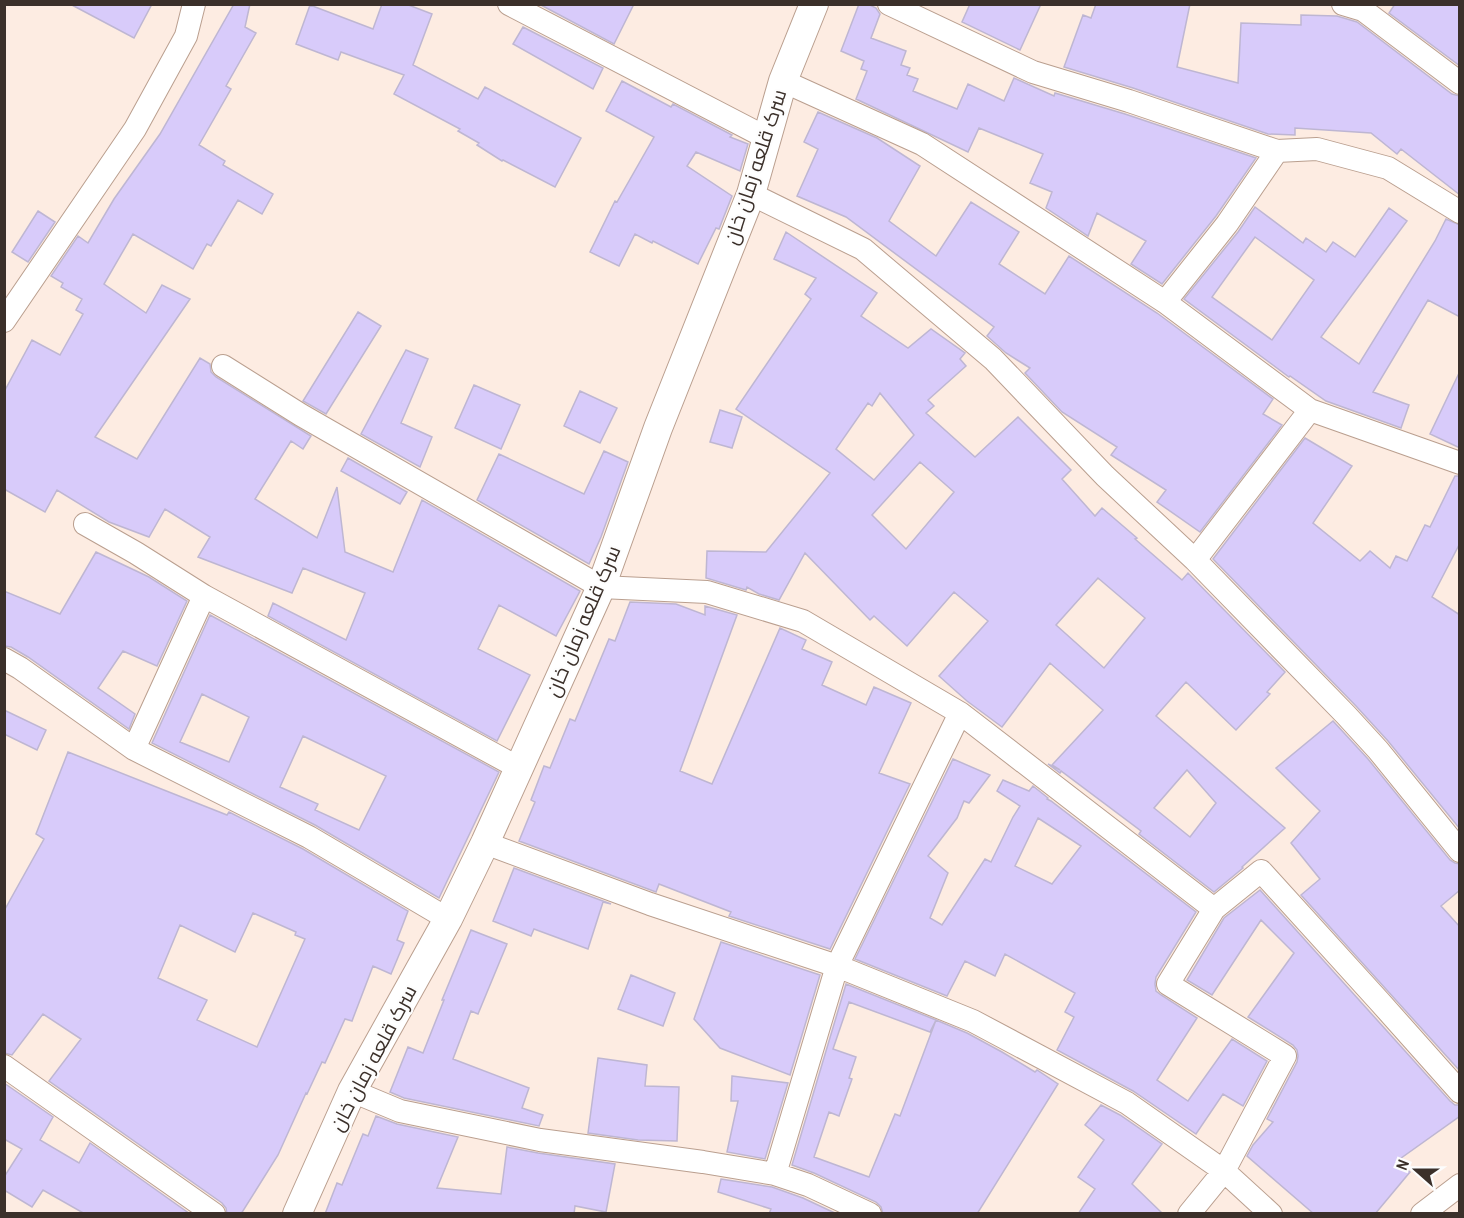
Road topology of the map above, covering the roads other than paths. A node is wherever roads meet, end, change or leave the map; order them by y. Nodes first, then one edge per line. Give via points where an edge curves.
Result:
1 (194, 4) edge
2 (509, 4) edge
3 (814, 4) edge
4 (889, 4) edge
5 (1343, 4) edge
6 (783, 81) junction
7 (1460, 83) edge
8 (767, 138) junction
9 (1277, 151) junction
10 (751, 194) junction
11 (1460, 212) edge
12 (1165, 302) junction
13 (4, 321) edge
14 (223, 366) dead end
15 (1310, 410) junction
16 (1460, 463) edge
17 (85, 524) dead end
18 (1195, 560) junction
19 (601, 587) junction
20 (204, 596) junction
21 (4, 659) edge
22 (960, 713) junction
23 (134, 749) junction
24 (519, 768) junction
25 (485, 843) junction
26 (1460, 851) edge
27 (1214, 909) junction
28 (448, 920) junction
29 (837, 966) junction
30 (4, 1066) edge
31 (352, 1091) junction
32 (1460, 1092) edge
33 (1224, 1171) junction
34 (775, 1174) junction
35 (1460, 1185) edge
36 (214, 1214) edge
37 (297, 1214) edge
38 (870, 1214) edge
39 (1189, 1214) edge
40 (1271, 1214) edge
41 (1422, 1214) edge

1 - 13 street via 186,36 135,129
2 - 8 street
3 - 6 street, سرک قلعه زمان خان
4 - 9 street via 1032,72
5 - 7 street via 1363,10
6 - 8 street, سرک قلعه زمان خان
6 - 12 street via 922,144
8 - 10 street, سرک قلعه زمان خان
9 - 11 street via 1317,149 1388,168
9 - 12 street via 1227,224
10 - 18 street via 863,249 993,359 1105,476
10 - 19 street, سرک قلعه زمان خان via 658,428
12 - 15 street
14 - 19 street
15 - 16 street
15 - 18 street
17 - 20 street
18 - 26 street via 1378,750
19 - 22 street via 707,592 803,621
19 - 24 street, سرک قلعه زمان خان
20 - 23 street
20 - 24 street
21 - 23 street
22 - 27 street
22 - 29 street
23 - 28 street via 309,837
24 - 25 street, سرک قلعه زمان خان
25 - 28 street, سرک قلعه زمان خان
25 - 29 street via 650,904
27 - 32 street via 1261,871
27 - 33 street via 1168,984 1285,1056
28 - 31 street, سرک قلعه زمان خان
29 - 33 street via 973,1021 1127,1103
29 - 34 street
30 - 36 street
31 - 34 street via 400,1111 540,1140
31 - 37 street, سرک قلعه زمان خان
33 - 39 street
33 - 40 street
34 - 38 street
35 - 41 street

